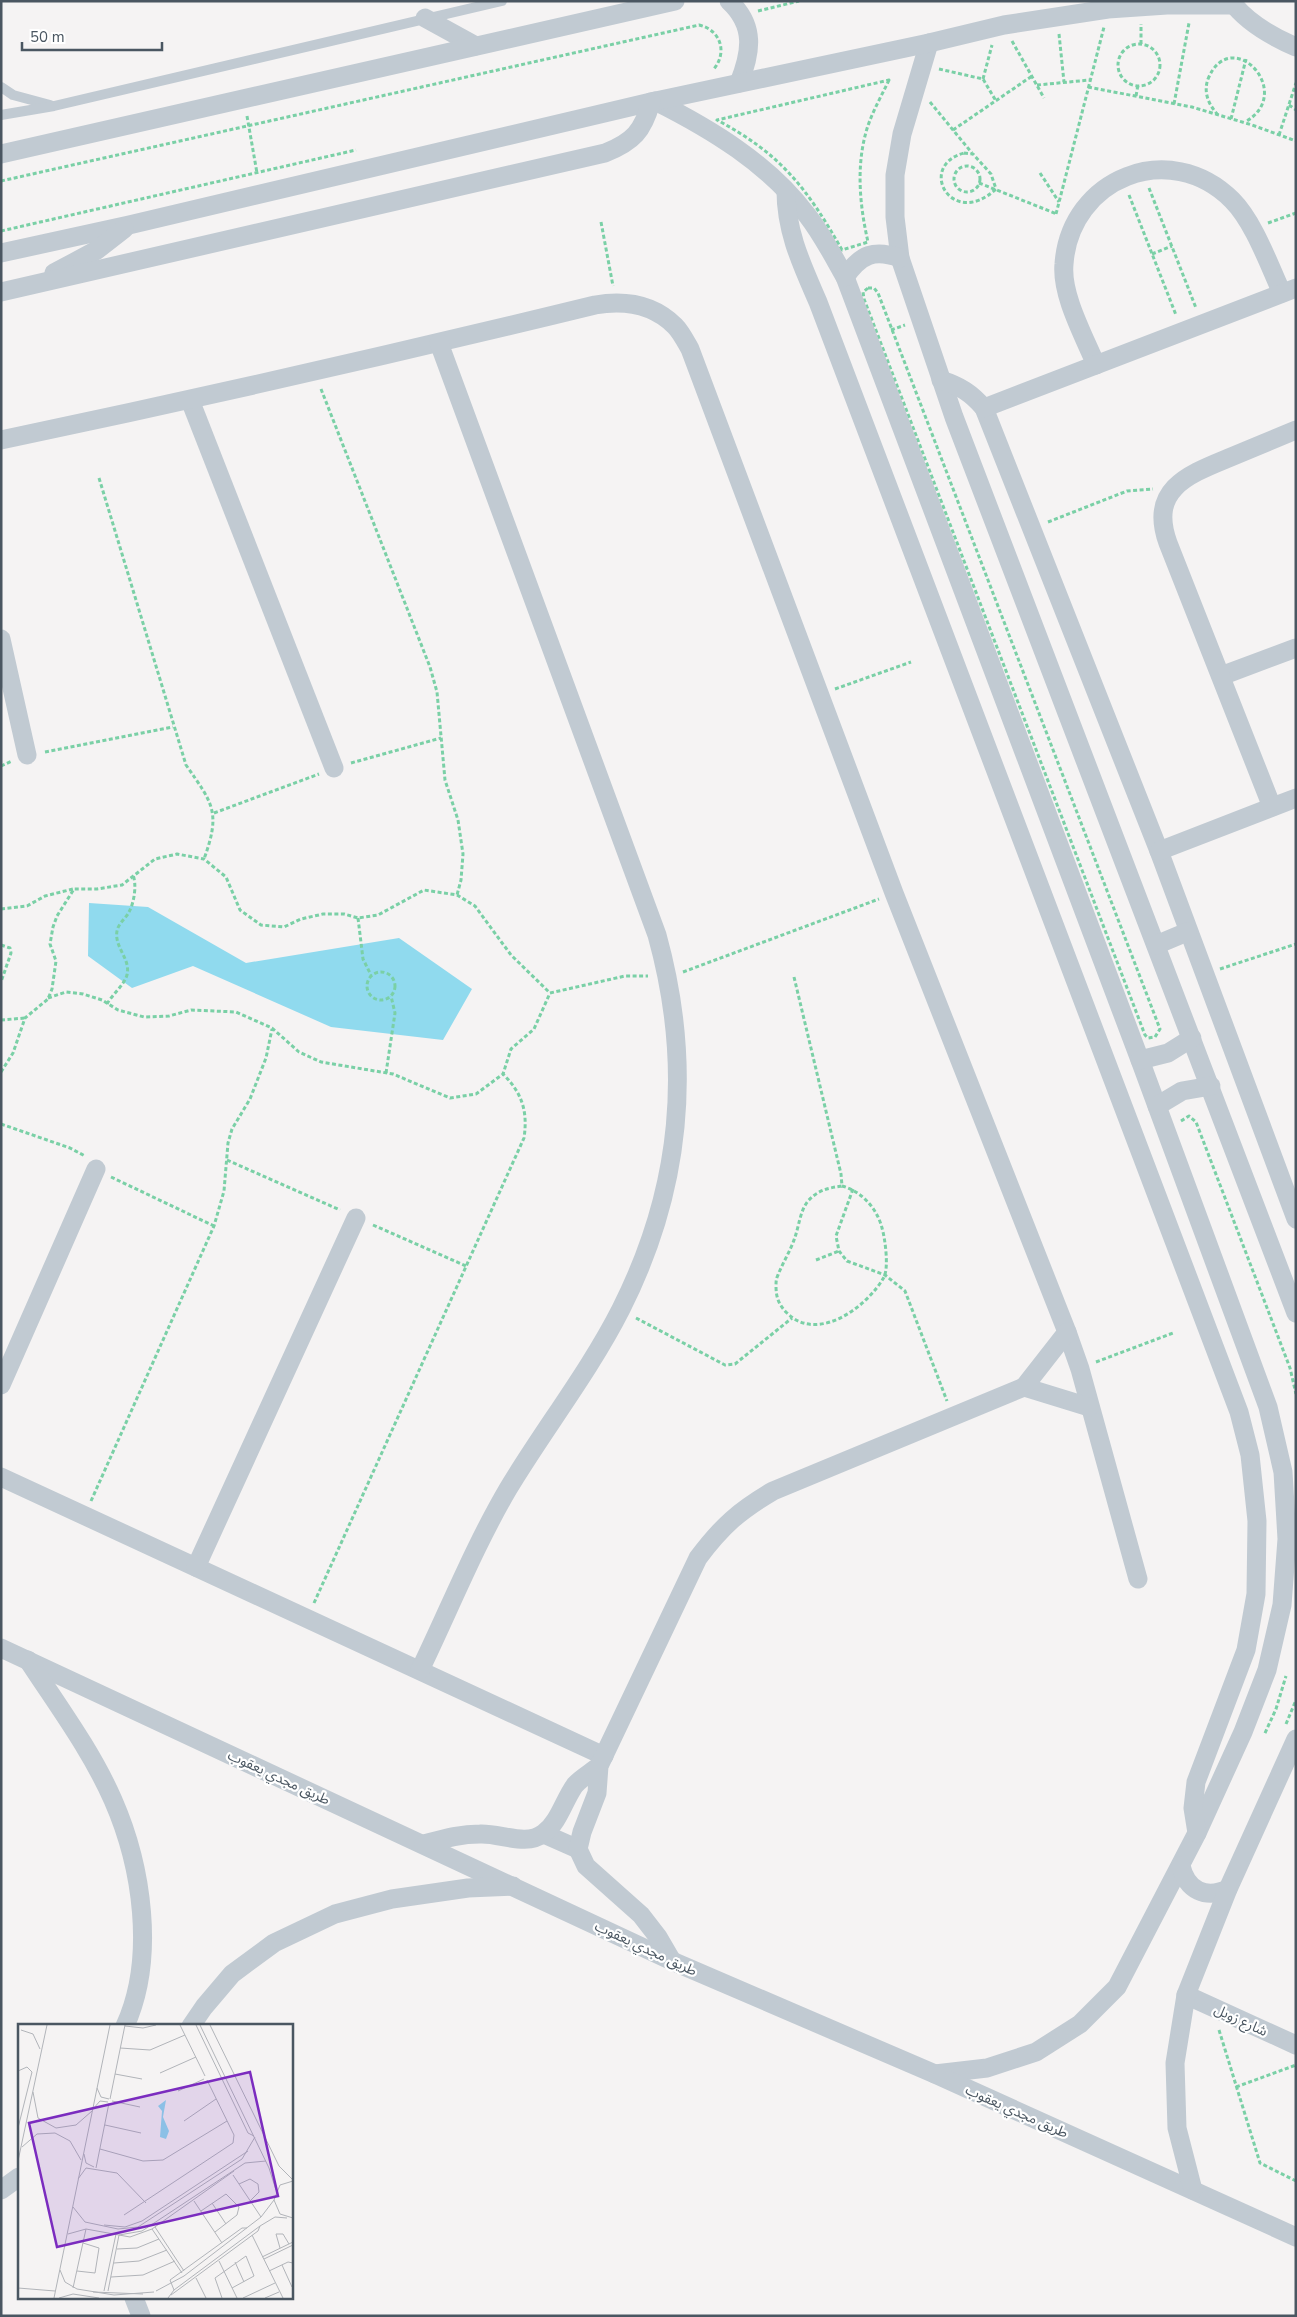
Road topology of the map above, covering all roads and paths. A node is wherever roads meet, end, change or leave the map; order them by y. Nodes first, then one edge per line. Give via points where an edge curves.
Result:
1 (502, 1) edge
2 (675, 1) edge
3 (729, 1) edge
4 (799, 1) edge
5 (1232, 3) edge
6 (1192, 4) junction
7 (1108, 9) junction
8 (1057, 16) junction
9 (757, 17) dead end
10 (426, 18) junction
11 (1000, 26) junction
12 (929, 43) junction
13 (476, 46) junction
14 (1296, 47) edge
15 (1246, 60) junction
16 (922, 65) junction
17 (1258, 65) dead end
18 (709, 73) dead end
19 (1032, 76) junction
20 (983, 79) junction
21 (1090, 80) junction
22 (1064, 82) junction
23 (740, 83) junction
24 (1296, 83) edge
25 (916, 85) junction
26 (1037, 85) junction
27 (1138, 85) junction
28 (1, 87) edge
29 (1088, 88) junction
30 (1136, 96) junction
31 (243, 98) junction
32 (1044, 98) dead end
33 (1269, 98) dead end
34 (996, 101) junction
35 (653, 102) junction
36 (1174, 104) junction
37 (1289, 105) junction
38 (54, 106) junction
39 (1296, 110) edge
40 (1, 115) edge
41 (1218, 116) junction
42 (1232, 119) junction
43 (717, 120) joint
44 (1244, 122) junction
45 (248, 126) junction
46 (953, 130) junction
47 (1279, 135) junction
48 (1296, 141) edge
49 (363, 149) dead end
50 (1, 154) edge
51 (973, 154) junction
52 (1142, 171) junction
53 (257, 172) junction
54 (1040, 173) dead end
55 (1122, 178) junction
56 (1, 181) edge
57 (979, 183) junction
58 (996, 189) junction
59 (786, 191) junction
60 (261, 194) junction
61 (1059, 202) junction
62 (1296, 213) edge
63 (1056, 214) junction
64 (601, 222) dead end
65 (1076, 222) junction
66 (129, 225) junction
67 (1251, 230) junction
68 (1, 232) edge
69 (1172, 246) junction
70 (1, 253) edge
71 (1152, 254) junction
72 (900, 258) junction
73 (845, 277) junction
74 (24, 287) junction
75 (1289, 291) edge
76 (1, 292) edge
77 (616, 301) junction
78 (1202, 324) junction
79 (1183, 332) junction
80 (439, 343) junction
81 (1096, 365) junction
82 (314, 372) junction
83 (941, 380) junction
84 (190, 400) junction
85 (984, 408) junction
86 (1296, 430) edge
87 (1, 440) edge
88 (99, 478) dead end
89 (1171, 491) junction
90 (1031, 528) junction
91 (1, 639) edge
92 (1296, 648) edge
93 (911, 662) dead end
94 (1221, 676) junction
95 (820, 694) junction
96 (174, 727) junction
97 (441, 738) junction
98 (27, 755) joint
99 (334, 768) junction
100 (1296, 798) edge
101 (1272, 807) junction
102 (214, 813) junction
103 (1159, 851) junction
104 (204, 859) junction
105 (134, 875) junction
106 (74, 889) junction
107 (894, 893) junction
108 (457, 895) junction
109 (1, 908) edge
110 (358, 918) junction
111 (1187, 932) junction
112 (1296, 944) edge
113 (1, 945) edge
114 (1156, 945) junction
115 (371, 975) junction
116 (1203, 975) junction
117 (794, 977) dead end
118 (669, 978) junction
119 (1, 982) edge
120 (550, 992) junction
121 (391, 996) junction
122 (48, 999) junction
123 (108, 1004) junction
124 (25, 1018) junction
125 (1, 1020) edge
126 (272, 1028) junction
127 (1192, 1038) junction
128 (1140, 1060) junction
129 (1, 1072) edge
130 (386, 1073) junction
131 (503, 1074) junction
132 (1210, 1086) junction
133 (1157, 1106) junction
134 (1, 1124) edge
135 (96, 1169) junction
136 (1217, 1174) dead end
137 (842, 1186) junction
138 (853, 1189) junction
139 (1294, 1213) edge
140 (356, 1218) dead end
141 (1262, 1221) junction
142 (214, 1226) junction
143 (839, 1250) junction
144 (816, 1260) dead end
145 (885, 1275) junction
146 (620, 1310) junction
147 (1296, 1313) edge
148 (792, 1318) junction
149 (1067, 1332) junction
150 (1173, 1333) dead end
151 (1080, 1369) junction
152 (1, 1385) edge
153 (1024, 1387) junction
154 (1296, 1394) edge
155 (1088, 1407) junction
156 (953, 1417) junction
157 (1, 1477) edge
158 (84, 1516) junction
159 (196, 1567) junction
160 (1138, 1580) dead end
161 (308, 1618) junction
162 (4, 1645) edge
163 (28, 1660) junction
164 (420, 1670) junction
165 (1288, 1672) dead end
166 (1296, 1700) edge
167 (1289, 1735) edge
168 (1263, 1736) dead end
169 (602, 1761) junction
170 (1197, 1833) junction
171 (544, 1834) junction
172 (424, 1844) junction
173 (578, 1849) junction
174 (1181, 1866) junction
175 (516, 1886) junction
176 (1228, 1890) junction
177 (672, 1961) junction
178 (1186, 1995) junction
179 (1211, 2007) junction
180 (126, 2024) edge
181 (192, 2024) edge
182 (1296, 2045) edge
183 (1296, 2065) edge
184 (935, 2074) junction
185 (1236, 2087) junction
186 (18, 2178) edge
187 (1296, 2181) edge
188 (1, 2190) edge
189 (1193, 2190) junction
190 (1296, 2237) edge
191 (135, 2300) edge
192 (142, 2316) edge

1 - 10 lane
2 - 13 street
3 - 23 street via 738,9 748,33 749,59
4 - 9 path via 754,12
5 - 6 street
5 - 14 street via 1255,24
6 - 7 street
6 - 36 path
7 - 8 street
7 - 21 path
8 - 11 street
8 - 22 path
10 - 13 street
10 - 38 lane
11 - 12 street
11 - 19 path
11 - 20 path
12 - 16 street
12 - 23 street
13 - 31 street
15 - 17 path
15 - 41 path via 1223,62 1210,74 1208,101
15 - 42 path
16 - 20 path
16 - 25 street
18 - 45 path via 718,63 722,49 712,30 699,25
19 - 26 path
19 - 34 path
20 - 34 path
21 - 22 path
21 - 29 path
22 - 26 path
23 - 35 street
24 - 37 path
25 - 46 path
25 - 72 street via 895,175 895,217
26 - 32 path
27 - 27 path via 1150,82 1160,66 1157,54 1141,44 1128,47 1118,63 1126,81
27 - 30 path
28 - 38 lane via 13,95
29 - 30 path
29 - 61 path
30 - 36 path
31 - 45 path
31 - 50 street
33 - 44 path via 1260,113
34 - 46 path
35 - 59 street via 711,131
35 - 60 street
35 - 74 street via 636,135 622,147 605,154
36 - 41 path
37 - 39 path
37 - 47 path
38 - 40 lane
41 - 42 path
42 - 44 path
43 - 43 path via 755,142 787,170 815,204 842,250 868,242 860,186 862,149 866,131 889,80
44 - 47 path
45 - 53 path
45 - 56 path
46 - 51 path
47 - 48 path
49 - 53 path
51 - 58 path via 991,174
51 - 58 path via 964,153 949,159 942,174 944,190 956,201 964,203 987,196
52 - 55 street
52 - 67 street via 1178,170 1195,175 1233,201
52 - 69 path
53 - 60 path
53 - 68 path
54 - 61 path
55 - 65 street via 1088,204
55 - 71 path
57 - 57 path via 977,172 968,166 957,170 954,175 960,190 972,191
57 - 58 path
58 - 63 path
59 - 73 street via 807,214
59 - 170 street via 786,213 798,258 818,302 1077,983 1236,1403 1246,1438 1257,1520 1256,1594 1246,1650 1196,1782 1193,1808
60 - 66 street
61 - 63 path
62 - 67 path
63 - 65 path
64 - 77 path
65 - 81 street via 1064,265 1065,288
66 - 70 street
66 - 74 street via 96,250
67 - 75 street
69 - 71 path
69 - 78 path
71 - 79 path
72 - 73 street via 885,253 869,255 854,263
72 - 83 street
73 - 128 street
74 - 76 street
75 - 78 street
77 - 80 street
77 - 95 street via 657,312 676,327 690,349
78 - 79 street
79 - 81 street
80 - 82 street
80 - 118 street via 657,935
81 - 85 street
82 - 84 street
82 - 97 path via 430,667 437,692
83 - 85 street via 958,385
83 - 114 street
84 - 87 street
84 - 99 street
85 - 90 street
86 - 89 street via 1191,474
88 - 96 path
89 - 90 path via 1127,491
89 - 94 street via 1162,516 1164,530
90 - 103 street
91 - 98 street
92 - 94 street
93 - 95 path
94 - 101 street
95 - 107 street
96 - 98 path
96 - 102 path via 186,765 205,792
97 - 99 path
97 - 108 path via 445,780 458,820 463,854
99 - 102 path
100 - 101 street
101 - 103 street
102 - 104 path via 212,838
103 - 111 street
104 - 105 path via 177,854 155,859
104 - 110 path via 226,877 240,910 261,925 284,927 323,914
105 - 106 path via 122,885 97,890
105 - 123 path via 136,881 130,911 116,931 128,971
106 - 109 path via 45,896 27,906
106 - 122 path via 53,927 50,944 56,961
107 - 118 path
107 - 149 street
108 - 110 path via 424,890 378,915
108 - 120 path via 475,906 511,955
110 - 115 path via 363,959
111 - 114 street
111 - 116 street
112 - 116 path
113 - 119 path via 10,948 11,953
114 - 127 street
115 - 121 path via 383,971 393,978
115 - 121 path via 366,987 373,998 385,1000
116 - 139 street
117 - 137 path
118 - 120 path via 625,976
118 - 146 street via 676,1020 678,1063 673,1148 653,1231
120 - 131 path via 534,1029 511,1048
121 - 130 path via 395,1014
122 - 123 path via 66,992 83,994
122 - 124 path
123 - 126 path via 118,1010 144,1016 169,1016 191,1010 236,1012
124 - 125 path
124 - 129 path via 14,1052
126 - 130 path via 299,1052 321,1062
126 - 142 path via 260,1075 232,1129 224,1191
127 - 128 street via 1168,1053
127 - 132 street
128 - 133 street
130 - 131 path via 450,1098 476,1094
131 - 161 path via 516,1087 524,1102 527,1120 524,1138
132 - 133 street via 1182,1091
132 - 141 street
133 - 170 street via 1268,1407 1283,1472 1287,1538 1282,1605 1267,1670
134 - 135 path via 81,1153
135 - 142 path
135 - 152 street
136 - 154 path via 1290,1368
137 - 138 path
137 - 148 path via 823,1189 807,1202 777,1277 779,1305
138 - 143 path via 836,1236
138 - 145 path via 870,1204 881,1222 885,1238
139 - 141 street
140 - 159 street
141 - 147 street
142 - 158 path
143 - 144 path
143 - 145 path via 847,1261
145 - 148 path via 857,1309 845,1317 807,1324
145 - 156 path via 905,1291
146 - 148 path via 725,1364 735,1364
146 - 164 street via 506,1493
149 - 151 street
149 - 153 street
150 - 151 path
151 - 155 street
153 - 155 street
153 - 156 street
155 - 160 street
156 - 169 street via 774,1491 744,1508 719,1531 698,1558 682,1588
157 - 158 street
158 - 159 street
159 - 161 street
161 - 164 street
162 - 163 street, طريق مجدي يعقوب
163 - 172 street, طريق مجدي يعقوب
163 - 180 street via 87,1751 113,1801 131,1854 143,1920 142,1953 139,1981
164 - 169 street
165 - 168 path
166 - 167 path
167 - 176 street
169 - 171 street via 576,1783
169 - 173 street via 597,1793
170 - 174 street
171 - 172 street via 530,1840 483,1833 453,1836
171 - 173 street
172 - 175 street, طريق مجدي يعقوب
173 - 177 street via 586,1866 641,1915
174 - 176 street via 1183,1877 1198,1892 1208,1895
174 - 184 street via 1117,1987 1080,2024 1036,2052 987,2068
175 - 177 street, طريق مجدي يعقوب
175 - 181 street via 468,1888 392,1899 335,1914 274,1943 232,1974
176 - 178 street
177 - 184 street, طريق مجدي يعقوب
178 - 179 street, شارع زويل
178 - 189 street via 1175,2063 1177,2128
179 - 182 street, شارع زويل
179 - 185 path
183 - 185 path
184 - 189 street, طريق مجدي يعقوب
185 - 187 path via 1260,2164
186 - 188 street
189 - 190 street, طريق مجدي يعقوب
191 - 192 street

